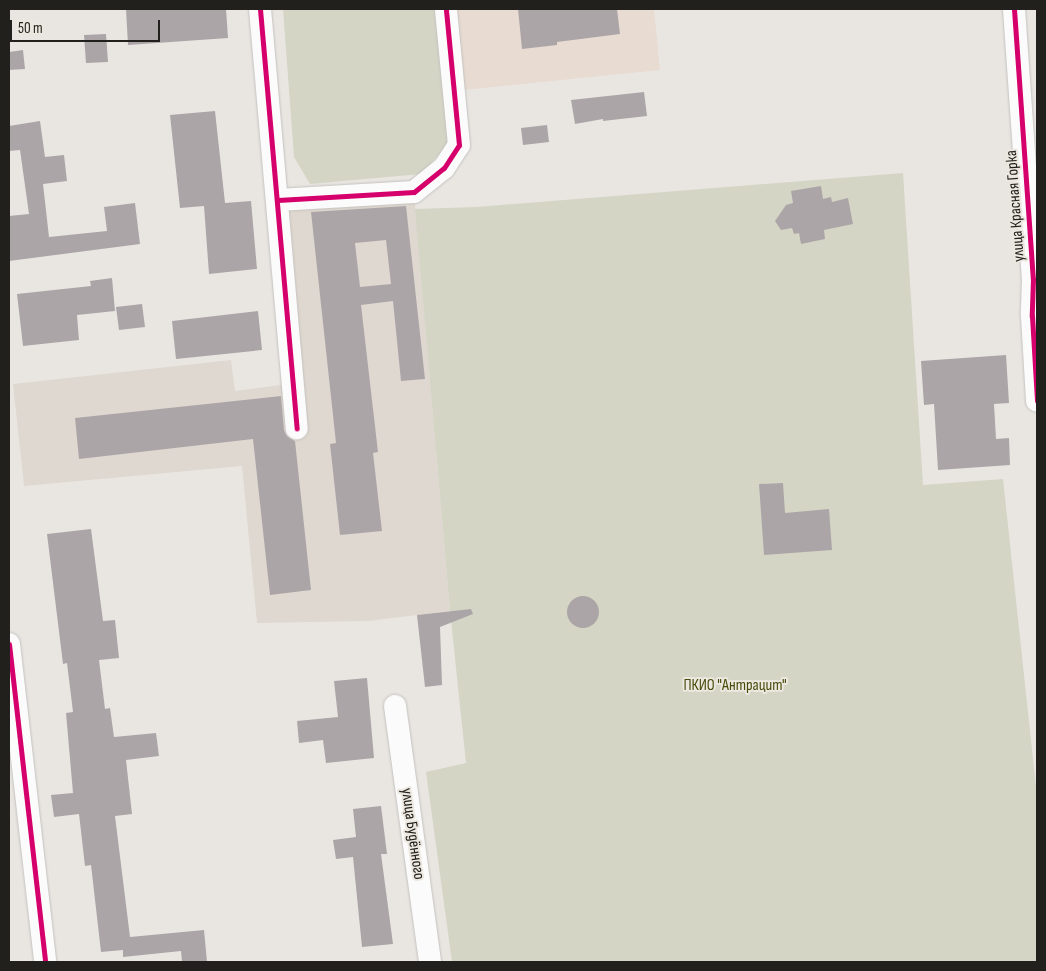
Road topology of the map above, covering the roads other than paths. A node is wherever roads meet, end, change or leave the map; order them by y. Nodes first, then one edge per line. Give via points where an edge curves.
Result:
1 (260, 9) edge
2 (446, 9) edge
3 (1014, 9) edge
4 (278, 200) junction
5 (1035, 279) edge
6 (1037, 401) edge
7 (297, 428) dead end
8 (9, 644) edge
9 (395, 706) dead end
10 (45, 962) edge
11 (430, 962) edge

1 - 4 street
2 - 4 street via 459,145 444,168 414,192
3 - 5 street, улица Красная Горка
4 - 7 street
5 - 6 street, улица Красная Горка via 1032,316
8 - 10 street
9 - 11 street, улица Будённого

